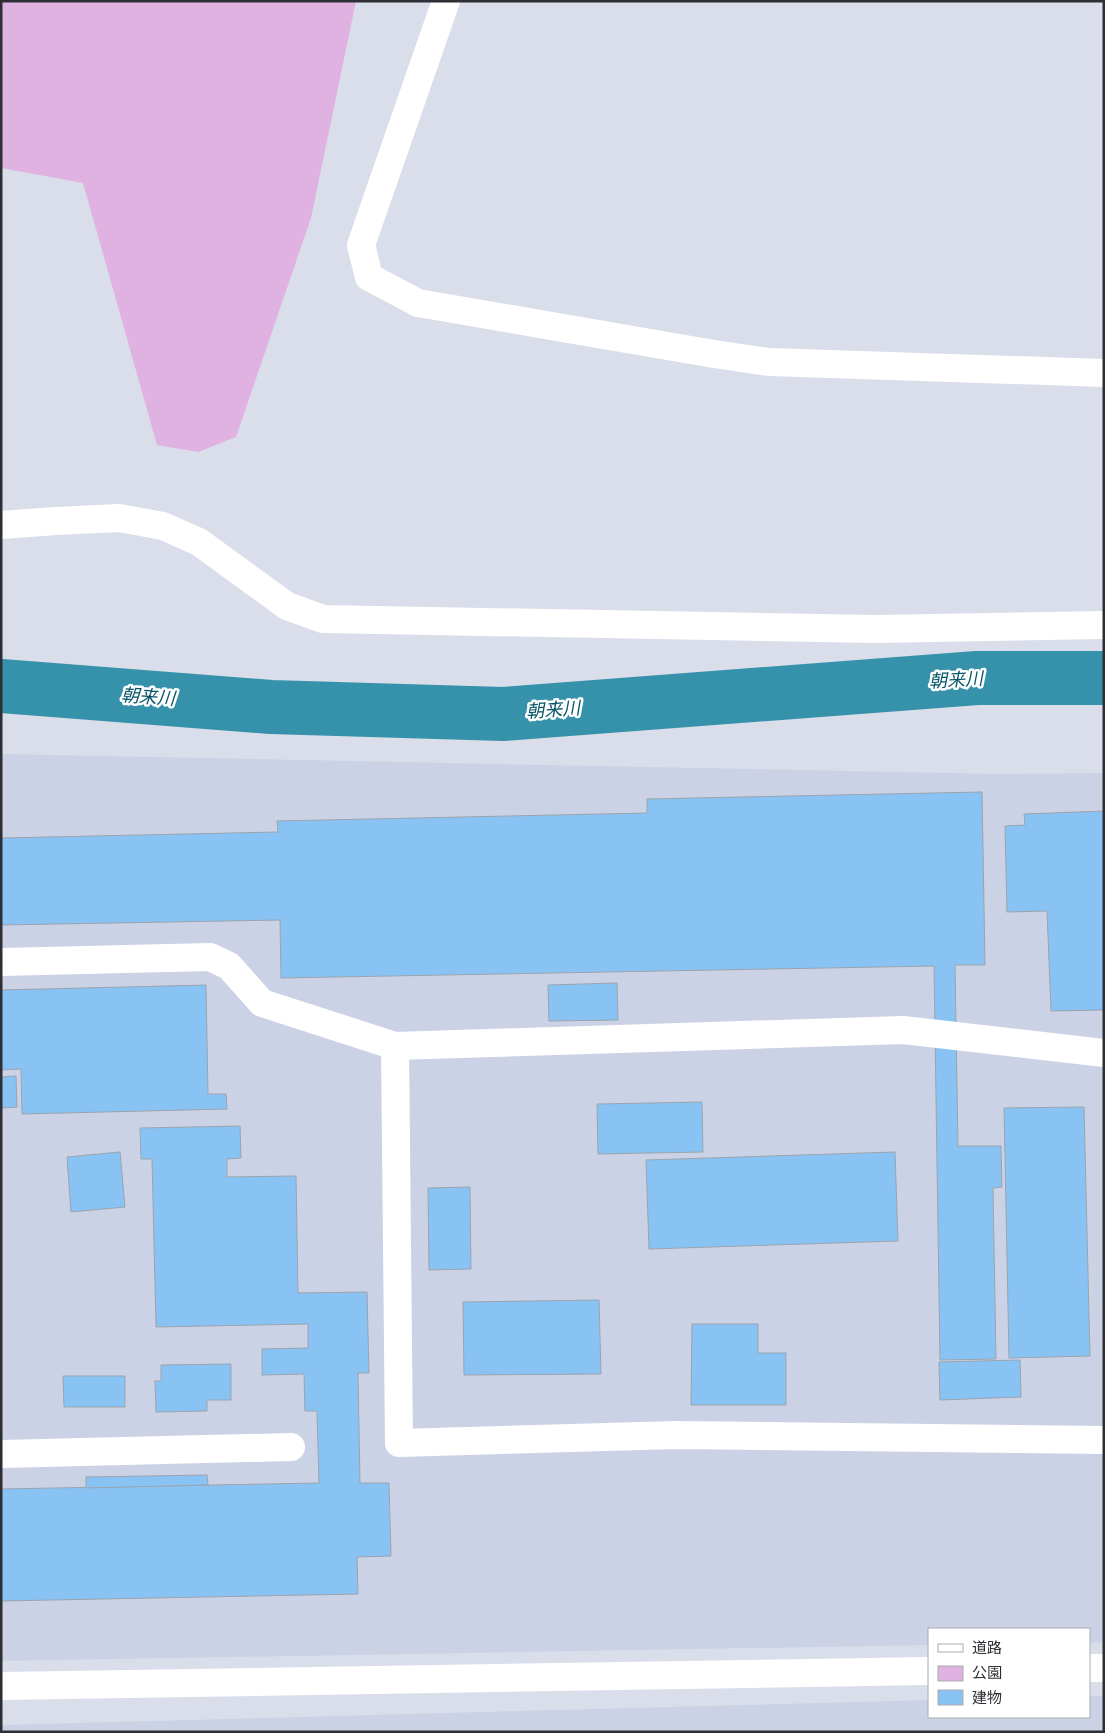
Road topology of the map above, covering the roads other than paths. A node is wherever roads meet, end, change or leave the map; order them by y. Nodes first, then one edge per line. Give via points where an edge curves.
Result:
1 (446, 1) edge
2 (1104, 373) edge
3 (1, 525) edge
4 (1104, 625) edge
5 (1, 962) edge
6 (395, 1046) junction
7 (1104, 1053) edge
8 (1104, 1440) edge
9 (291, 1446) dead end
10 (1, 1454) edge
11 (1090, 1668) edge
12 (1104, 1668) edge
13 (928, 1671) edge
14 (1, 1686) edge

1 - 2 street via 361,245 369,277 418,303 769,362
3 - 4 street via 119,518 163,526 199,542 287,606 323,618 876,629
5 - 6 street via 210,957 230,966 262,1003
6 - 7 street via 903,1030
6 - 8 street via 399,1443 677,1434
9 - 10 street
11 - 12 street
13 - 14 street

